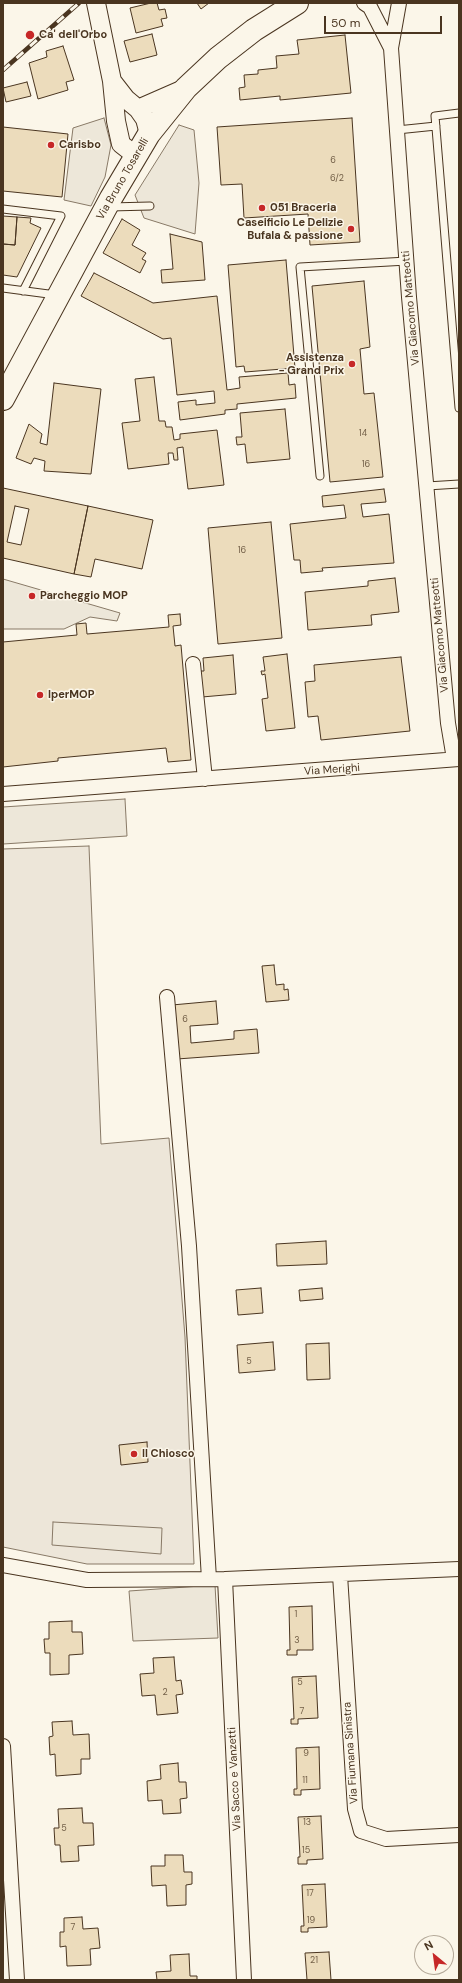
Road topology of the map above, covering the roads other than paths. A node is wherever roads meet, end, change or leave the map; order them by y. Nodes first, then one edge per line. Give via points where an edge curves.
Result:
1 (96, 3) edge
2 (297, 3) edge
3 (399, 3) edge
4 (369, 6) edge
5 (391, 48) junction
6 (112, 81) junction
7 (186, 88) junction
8 (138, 109) junction
9 (459, 113) edge
10 (436, 126) junction
11 (397, 130) junction
12 (149, 134) junction
13 (135, 155) junction
14 (150, 206) dead end
15 (106, 207) junction
16 (3, 209) edge
17 (406, 261) junction
18 (3, 288) edge
19 (23, 291) junction
20 (58, 295) junction
21 (3, 399) edge
22 (459, 408) edge
23 (320, 476) dead end
24 (459, 484) edge
25 (427, 486) junction
26 (193, 664) dead end
27 (456, 759) edge
28 (205, 779) junction
29 (3, 794) edge
30 (167, 997) dead end
31 (3, 1565) edge
32 (459, 1569) edge
33 (340, 1575) junction
34 (209, 1579) junction
35 (225, 1579) junction
36 (3, 1746) edge
37 (459, 1835) edge
38 (17, 1980) edge
39 (244, 1980) edge

1 - 6 street
2 - 7 main road, Via Bruno Tosarelli via 254,30 218,58
3 - 5 street, Via Giacomo Matteotti
4 - 5 street, Via Giacomo Matteotti
5 - 11 street, Via Giacomo Matteotti
6 - 8 street
6 - 13 street via 116,121 122,144
7 - 8 street
7 - 12 main road, Via Bruno Tosarelli
8 - 12 street via 145,119
9 - 10 lane via 435,116
10 - 11 lane
10 - 22 lane
11 - 17 street, Via Giacomo Matteotti
12 - 13 main road, Via Bruno Tosarelli
13 - 15 main road, Via Bruno Tosarelli
14 - 15 lane
15 - 20 main road, Via Bruno Tosarelli
16 - 19 lane via 61,216
17 - 23 lane via 300,267
17 - 25 street, Via Giacomo Matteotti
18 - 19 lane
19 - 20 lane
20 - 21 main road, Via Bruno Tosarelli via 12,375
24 - 25 lane
25 - 27 street, Via Giacomo Matteotti via 448,724
26 - 28 street
27 - 28 street, Via Merighi
28 - 29 street, Via Merighi
30 - 34 street via 188,1246
31 - 34 street via 87,1580
32 - 33 street
33 - 35 street
33 - 37 street, Via Fiumana Sinistra via 355,1809 361,1831 386,1839
34 - 35 street
35 - 39 street, Via Sacco e Vanzetti
36 - 38 street

